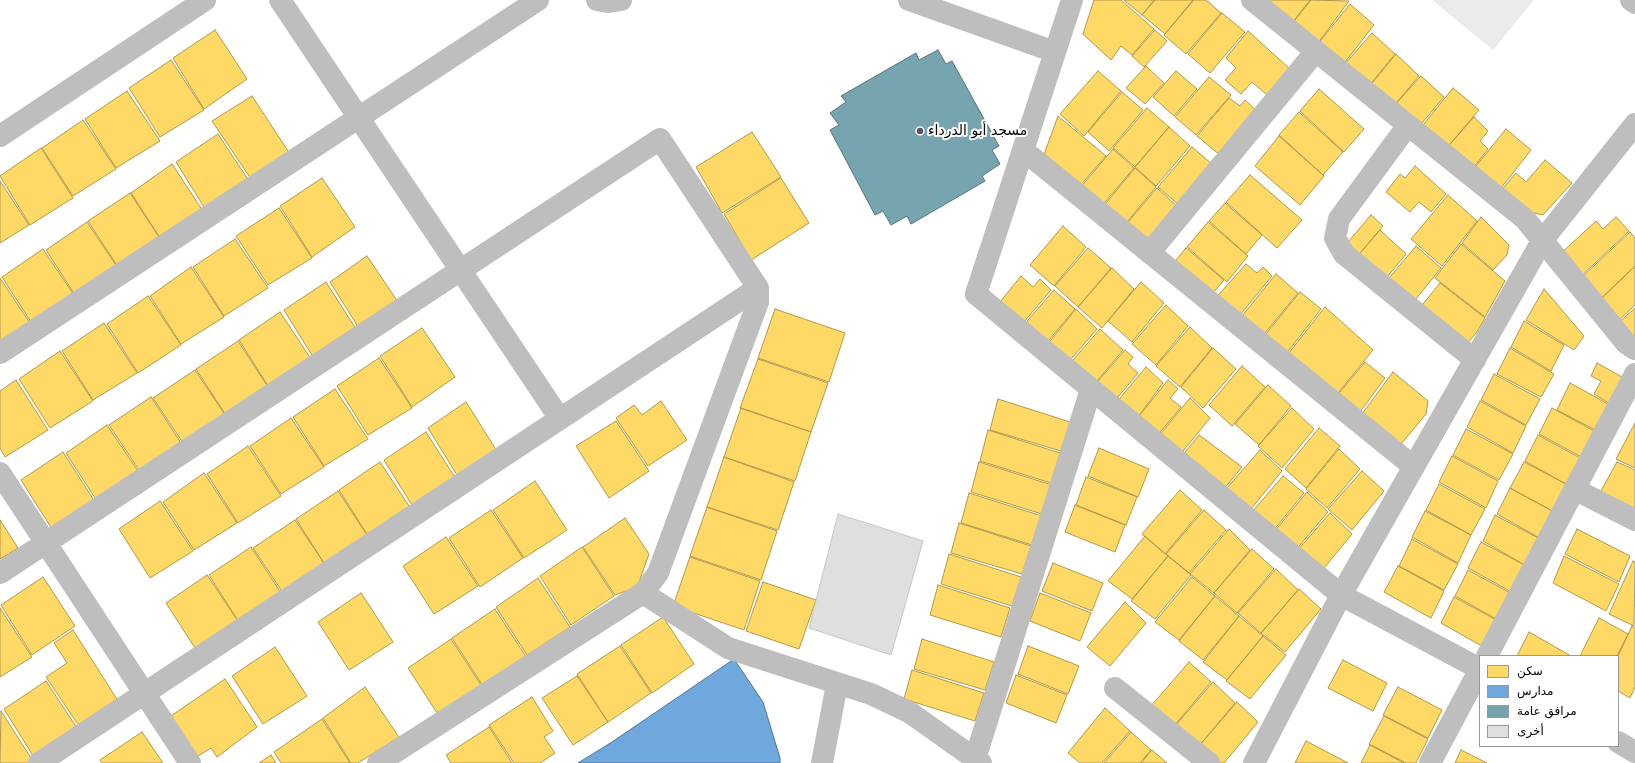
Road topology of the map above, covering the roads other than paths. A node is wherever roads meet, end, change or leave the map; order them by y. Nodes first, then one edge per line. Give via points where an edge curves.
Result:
1 (205, 0) edge
2 (280, 0) edge
3 (538, 0) edge
4 (597, 0) edge
5 (621, 0) edge
6 (908, 0) edge
7 (1072, 0) edge
8 (1252, 0) edge
9 (1631, 0) edge
10 (1635, 4) edge
11 (1316, 51) junction
12 (1055, 52) junction
13 (359, 119) junction
14 (1635, 124) edge
15 (1408, 125) junction
16 (0, 136) edge
17 (1023, 150) junction
18 (1542, 240) junction
19 (1150, 252) junction
20 (460, 270) junction
21 (758, 288) junction
22 (1635, 349) edge
23 (0, 353) edge
24 (1475, 360) junction
25 (1635, 374) edge
26 (1091, 389) junction
27 (560, 419) junction
28 (1414, 467) junction
29 (0, 474) edge
30 (1574, 489) junction
31 (1635, 520) edge
32 (46, 544) junction
33 (0, 573) edge
34 (643, 593) junction
35 (1340, 595) junction
36 (1488, 655) edge
37 (1479, 668) edge
38 (1479, 671) edge
39 (838, 684) junction
40 (1115, 688) dead end
41 (145, 694) junction
42 (1619, 743) edge
43 (1635, 752) edge
44 (978, 761) edge
45 (39, 763) edge
46 (190, 763) edge
47 (378, 763) edge
48 (822, 763) edge
49 (1209, 763) edge
50 (1254, 763) edge
51 (1430, 763) edge

1 - 16 street
2 - 13 street
3 - 13 street
4 - 5 street
6 - 12 street
7 - 12 street
8 - 11 street
9 - 10 street
11 - 15 street
11 - 19 street
12 - 17 street
13 - 20 street
13 - 23 street
14 - 18 street
15 - 18 street via 1525,219
15 - 24 street via 1339,219 1336,238 1344,254
17 - 19 street
17 - 26 street via 976,294
18 - 22 street via 1626,343
18 - 24 street
19 - 28 street
20 - 21 street via 660,139
20 - 27 street
20 - 32 street
21 - 27 street
21 - 34 street via 758,302 658,573
24 - 28 street
25 - 30 street
26 - 35 street
26 - 44 street
27 - 41 street
28 - 35 street
29 - 32 street
30 - 31 street
30 - 36 street
32 - 33 street
32 - 41 street
34 - 39 street via 728,648
34 - 47 street
35 - 37 street
35 - 50 street
38 - 51 street
39 - 44 street via 871,694 909,712
39 - 48 street
40 - 49 street
41 - 45 street
41 - 46 street
42 - 43 street

